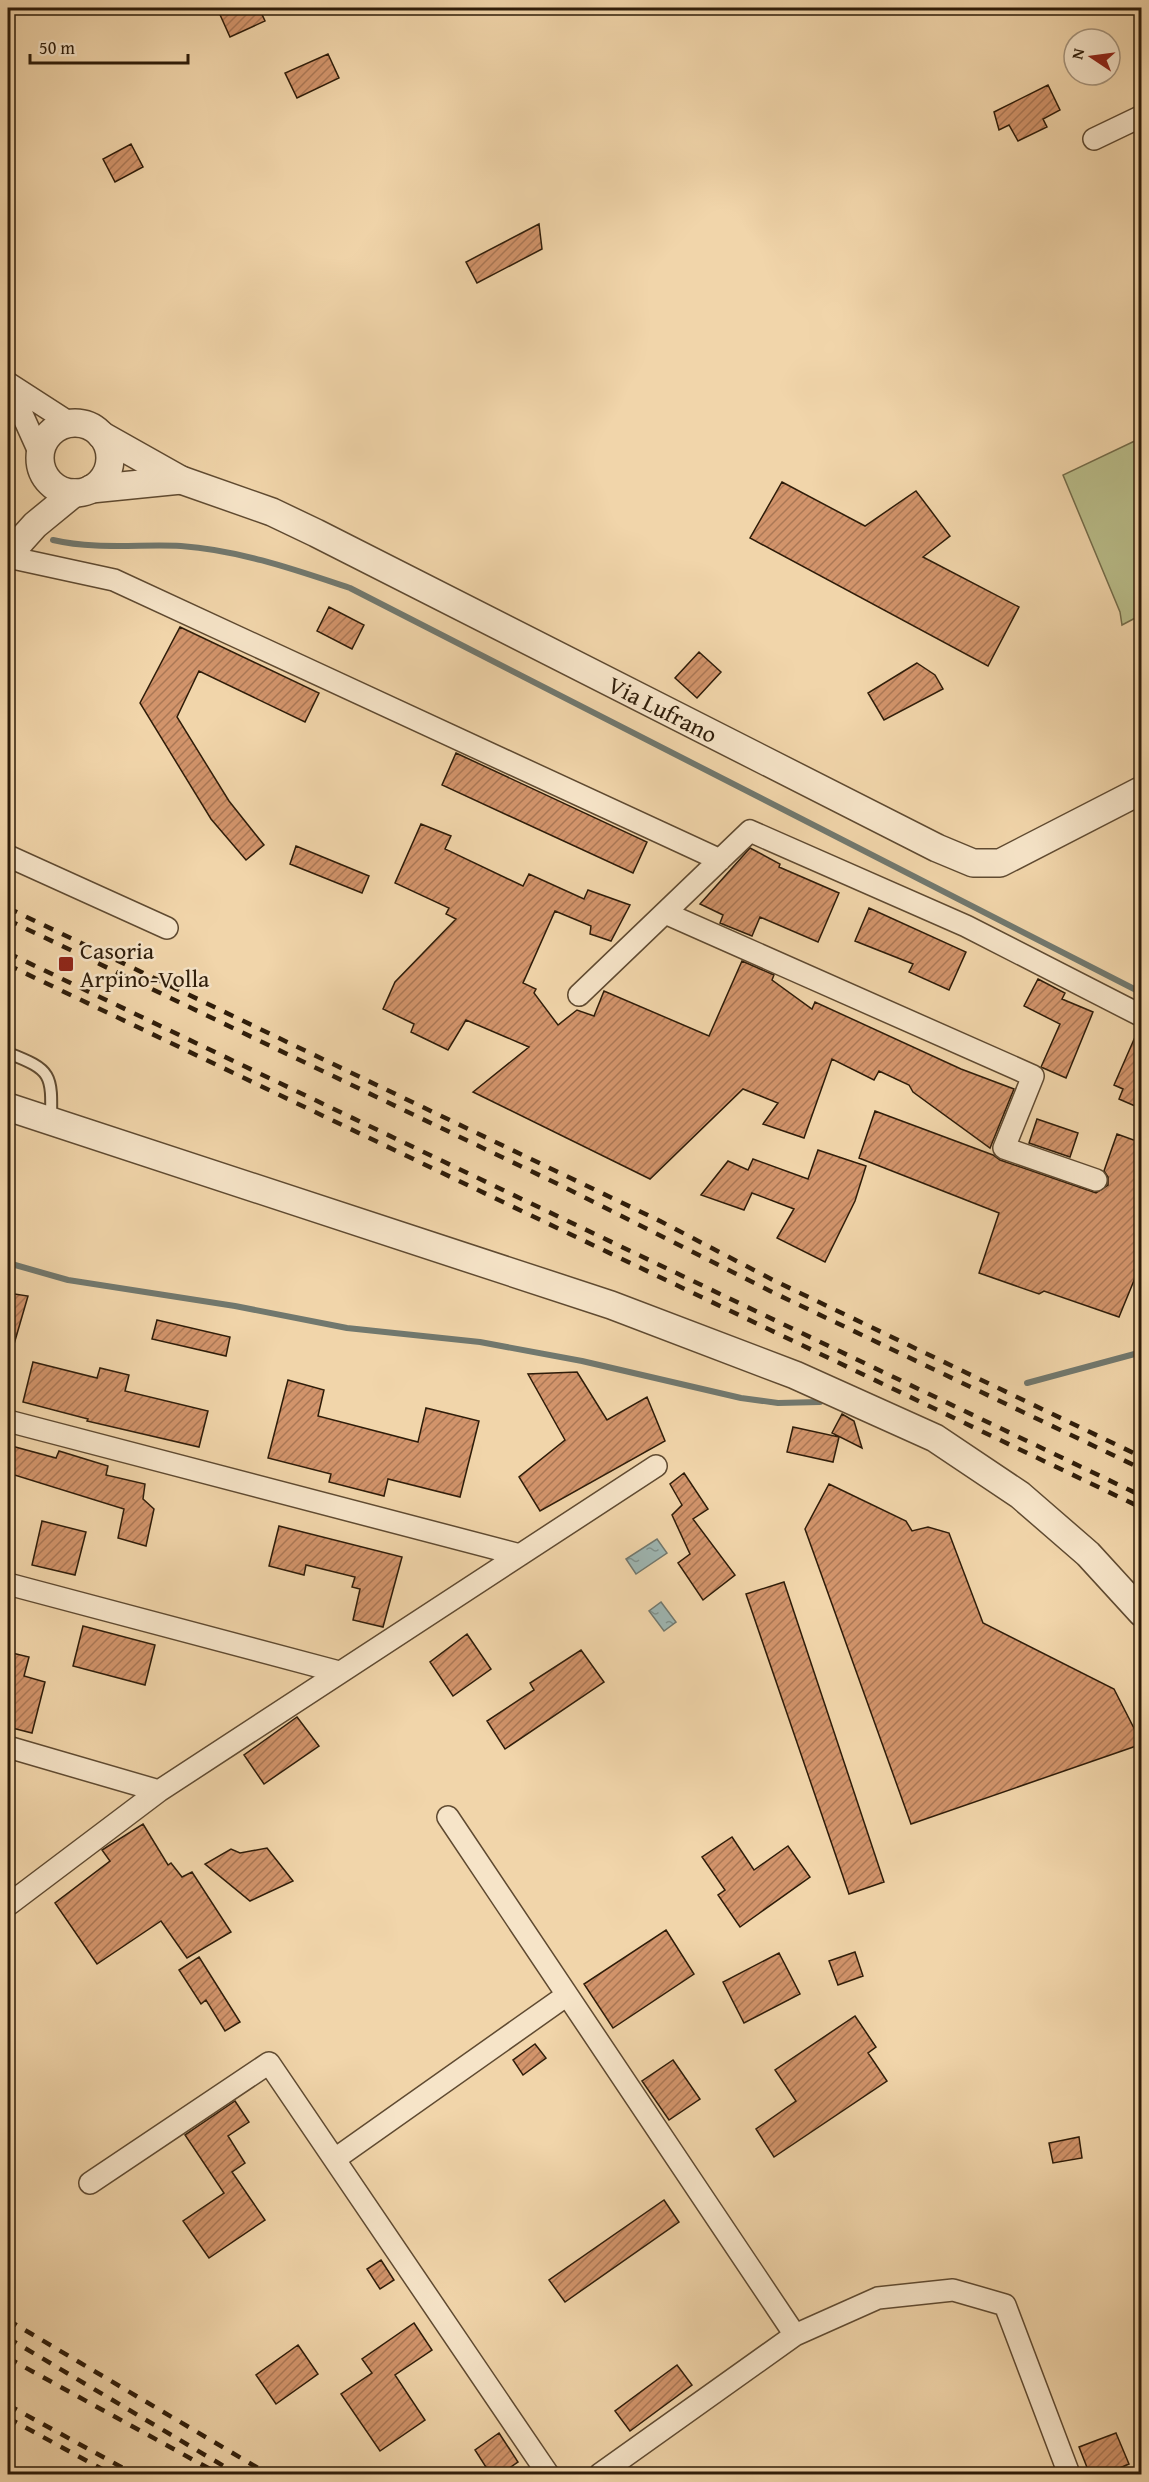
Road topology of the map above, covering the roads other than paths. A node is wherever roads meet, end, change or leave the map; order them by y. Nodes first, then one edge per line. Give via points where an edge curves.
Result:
1 (1142, 116) edge
2 (1094, 139) dead end
3 (8, 383) edge
4 (70, 423) junction
5 (101, 435) junction
6 (42, 465) junction
7 (181, 480) junction
8 (82, 491) junction
9 (35, 525) junction
10 (8, 557) edge
11 (8, 578) edge
12 (1142, 790) edge
13 (8, 856) edge
14 (720, 860) junction
15 (665, 913) junction
16 (167, 928) dead end
17 (579, 995) dead end
18 (1142, 1016) edge
19 (8, 1053) edge
20 (8, 1107) edge
21 (51, 1121) junction
22 (1096, 1180) dead end
23 (8, 1421) edge
24 (656, 1466) dead end
25 (520, 1555) junction
26 (8, 1584) edge
27 (1142, 1613) edge
28 (339, 1672) junction
29 (8, 1747) edge
30 (159, 1791) junction
31 (448, 1817) dead end
32 (8, 1905) edge
33 (567, 1995) junction
34 (334, 2159) junction
35 (90, 2183) dead end
36 (795, 2335) junction
37 (548, 2475) edge
38 (600, 2475) edge
39 (1069, 2475) edge

1 - 2 street
3 - 4 street, Via Lufrano
3 - 6 street, Via Lufrano
4 - 5 street, Via Lufrano via 81,424
4 - 6 street via 50,434
5 - 7 street, Via Lufrano
5 - 8 street via 107,444 109,465 105,474
6 - 8 street via 63,491
6 - 9 street
7 - 8 street, Via Lufrano
7 - 12 street, Via Lufrano via 316,533 973,863 1000,863 1026,852
8 - 9 street
9 - 10 street
10 - 11 street
10 - 14 street via 114,580
13 - 16 street
14 - 15 street
14 - 18 street via 750,831 966,926
15 - 17 street
15 - 22 street via 1033,1076 1004,1148
19 - 21 lane via 38,1065 52,1084
20 - 21 street
21 - 27 street via 611,1305 795,1375 935,1438 1020,1495 1088,1554
23 - 25 street
24 - 25 street
25 - 28 street
26 - 28 street
28 - 30 street
29 - 30 street
30 - 32 street
31 - 33 street
33 - 34 street
33 - 36 street
34 - 35 street via 269,2063
34 - 37 street
36 - 38 street
36 - 39 street via 878,2298 953,2290 1005,2305

